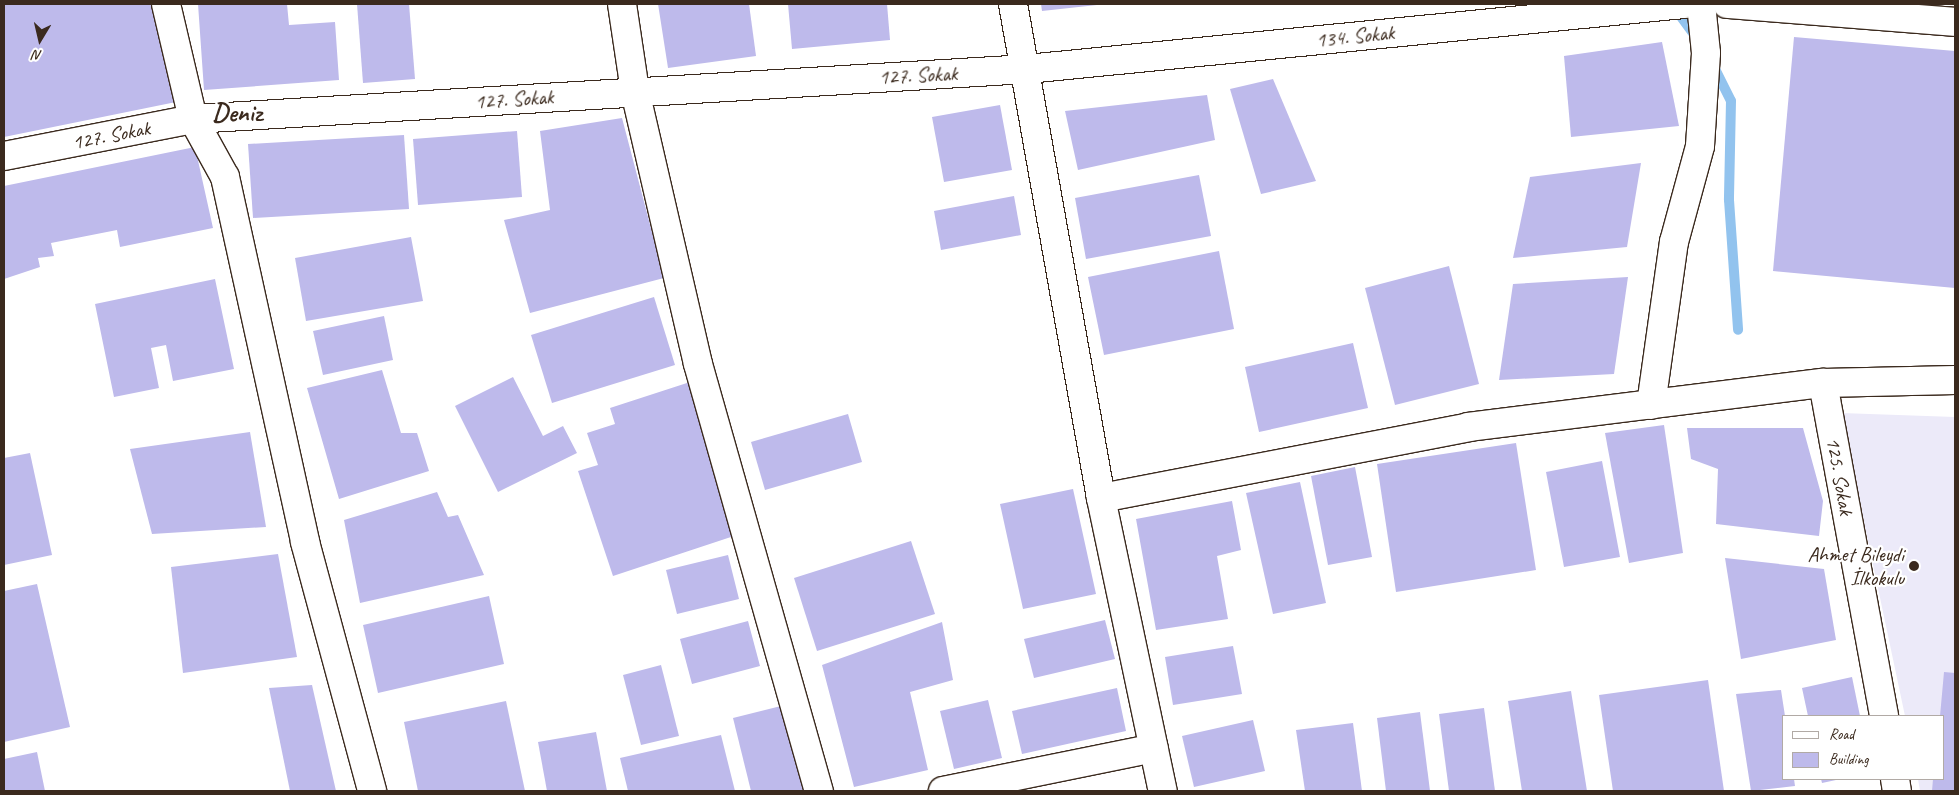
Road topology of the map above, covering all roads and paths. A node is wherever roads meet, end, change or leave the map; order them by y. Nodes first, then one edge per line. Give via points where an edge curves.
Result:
1 (166, 4) edge
2 (622, 4) edge
3 (1014, 4) edge
4 (1684, 4) edge
5 (1701, 4) edge
6 (1727, 4) edge
7 (1955, 22) edge
8 (1027, 68) junction
9 (635, 91) junction
10 (193, 119) junction
11 (4, 156) edge
12 (1955, 380) edge
13 (1823, 383) junction
14 (1651, 405) junction
15 (1101, 498) junction
16 (1884, 715) edge
17 (1154, 748) junction
18 (372, 791) edge
19 (819, 791) edge
20 (943, 791) edge
21 (1163, 791) edge

1 - 10 street
2 - 9 street
3 - 8 street
4 - 8 street, 134. Sokak
5 - 14 street via 1706,53 1700,146 1674,242
6 - 7 street
8 - 9 street, 127. Sokak
8 - 15 street
9 - 10 street, 127. Sokak
9 - 19 street via 698,364
10 - 11 street, 127. Sokak
10 - 18 street via 225,177 305,542
12 - 13 street
13 - 14 street
13 - 16 street, 125. Sokak
14 - 15 street via 1468,427
15 - 17 street
17 - 20 street
17 - 21 street

